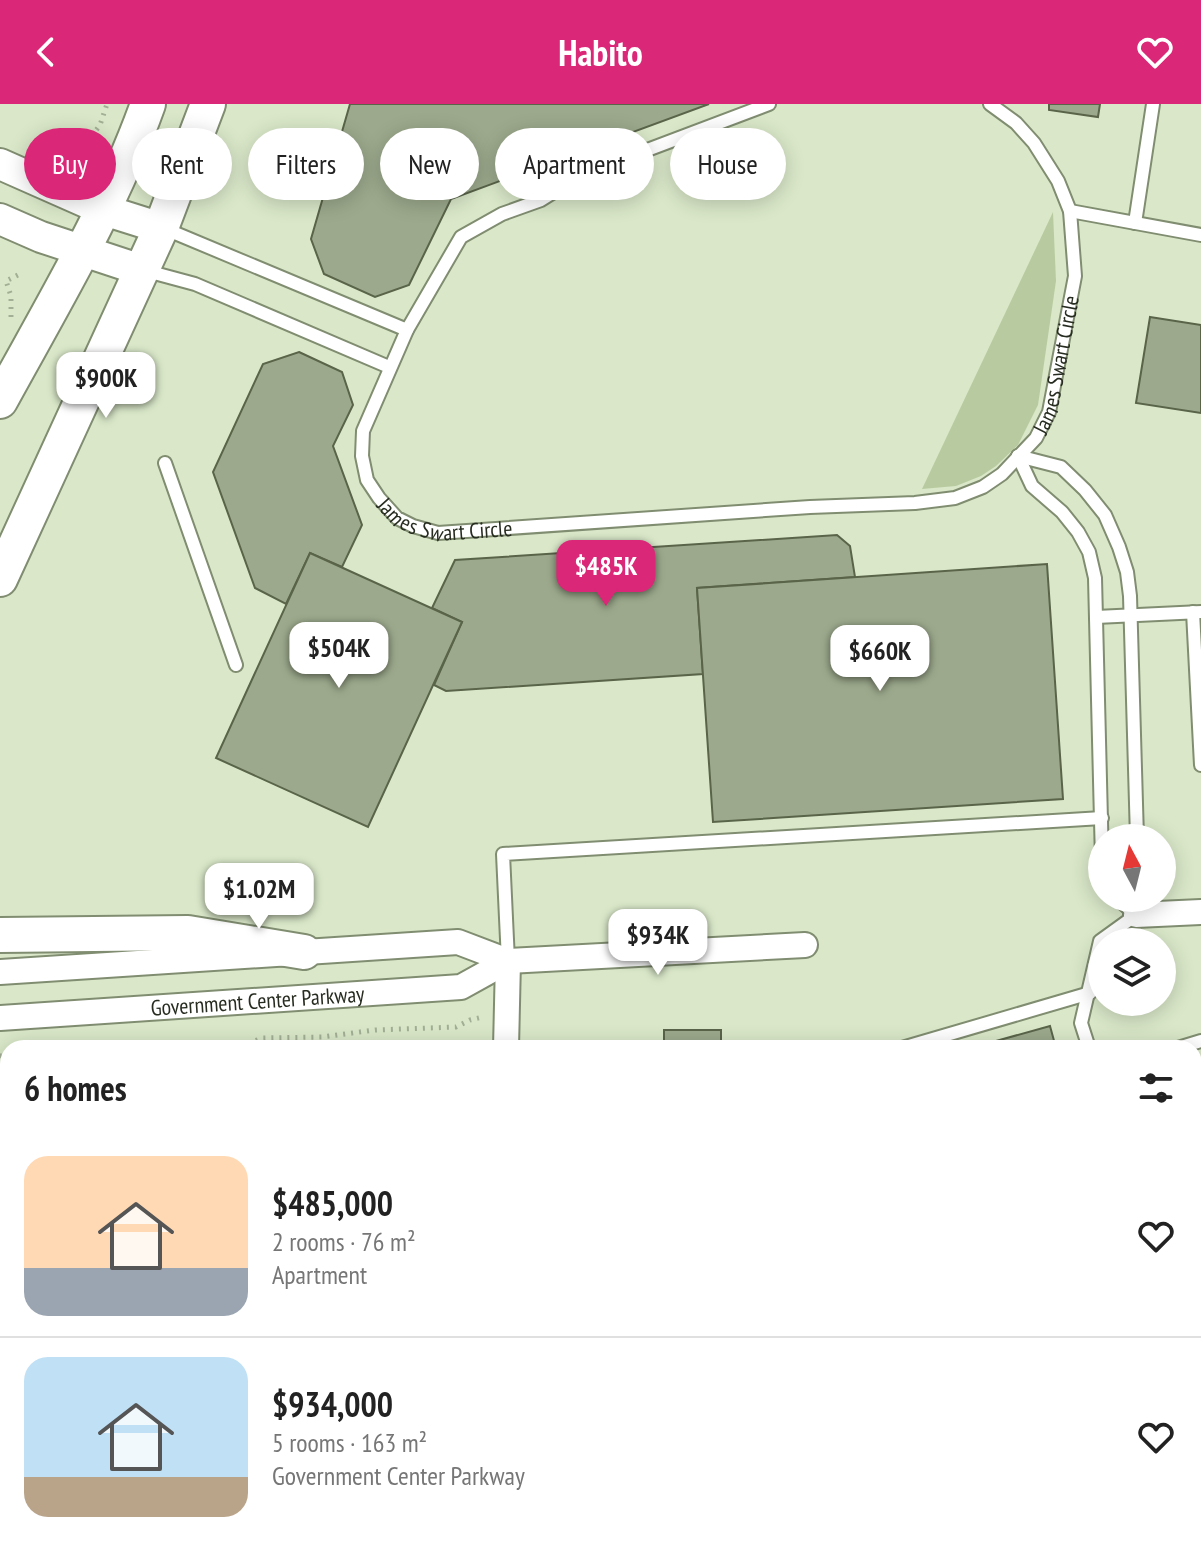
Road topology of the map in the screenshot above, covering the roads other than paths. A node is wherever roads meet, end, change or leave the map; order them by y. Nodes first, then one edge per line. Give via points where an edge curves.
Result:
1 (148, 104) edge
2 (208, 104) edge
3 (769, 104) edge
4 (1153, 104) edge
5 (995, 106) edge
6 (0, 164) edge
7 (104, 210) junction
8 (1070, 211) junction
9 (0, 219) edge
10 (1135, 223) junction
11 (161, 228) junction
12 (1201, 235) edge
13 (82, 249) junction
14 (141, 270) junction
15 (407, 330) junction
16 (389, 367) junction
17 (0, 401) edge
18 (1018, 456) junction
19 (165, 463) dead end
20 (0, 579) edge
21 (1197, 612) edge
22 (1131, 616) junction
23 (1096, 617) junction
24 (236, 665) dead end
25 (1201, 765) edge
26 (1102, 818) junction
27 (1102, 824) edge
28 (1137, 824) edge
29 (1176, 910) edge
30 (1131, 912) edge
31 (1201, 912) edge
32 (1114, 928) edge
33 (0, 935) edge
34 (805, 945) dead end
35 (304, 952) junction
36 (508, 961) junction
37 (0, 972) edge
38 (1088, 994) edge
39 (1088, 1000) edge
40 (0, 1018) edge
41 (506, 1040) edge
42 (929, 1040) edge
43 (1086, 1040) edge

1 - 7 main road
2 - 11 main road
3 - 15 lane, James Swart Circle via 581,175 541,200 480,225 461,237
4 - 10 lane
5 - 8 lane, James Swart Circle via 1034,143
6 - 7 street
7 - 11 street
7 - 13 main road
8 - 10 lane
8 - 18 lane, James Swart Circle via 1075,276 1049,412 1036,438
9 - 13 street
10 - 12 lane
11 - 14 main road
11 - 15 lane
13 - 14 street
13 - 17 main road
14 - 16 lane via 195,284
14 - 20 main road
15 - 16 lane, James Swart Circle
16 - 18 lane, James Swart Circle via 363,431 367,480 397,518 438,533 955,498 983,487
18 - 22 lane via 1061,467 1105,515 1127,572
18 - 23 lane via 1032,486 1062,512 1089,552
19 - 24 lane
21 - 22 lane
21 - 25 lane
22 - 23 lane
22 - 28 lane
23 - 26 lane
26 - 27 lane
26 - 36 lane via 503,854
29 - 31 street
30 - 32 lane
33 - 35 main road via 188,933
34 - 36 street, Government Center Parkway
35 - 36 street, Government Center Parkway via 458,942
35 - 37 street, Government Center Parkway
36 - 40 street, Government Center Parkway via 461,987
36 - 41 street
38 - 42 lane
39 - 43 lane via 1081,1023

